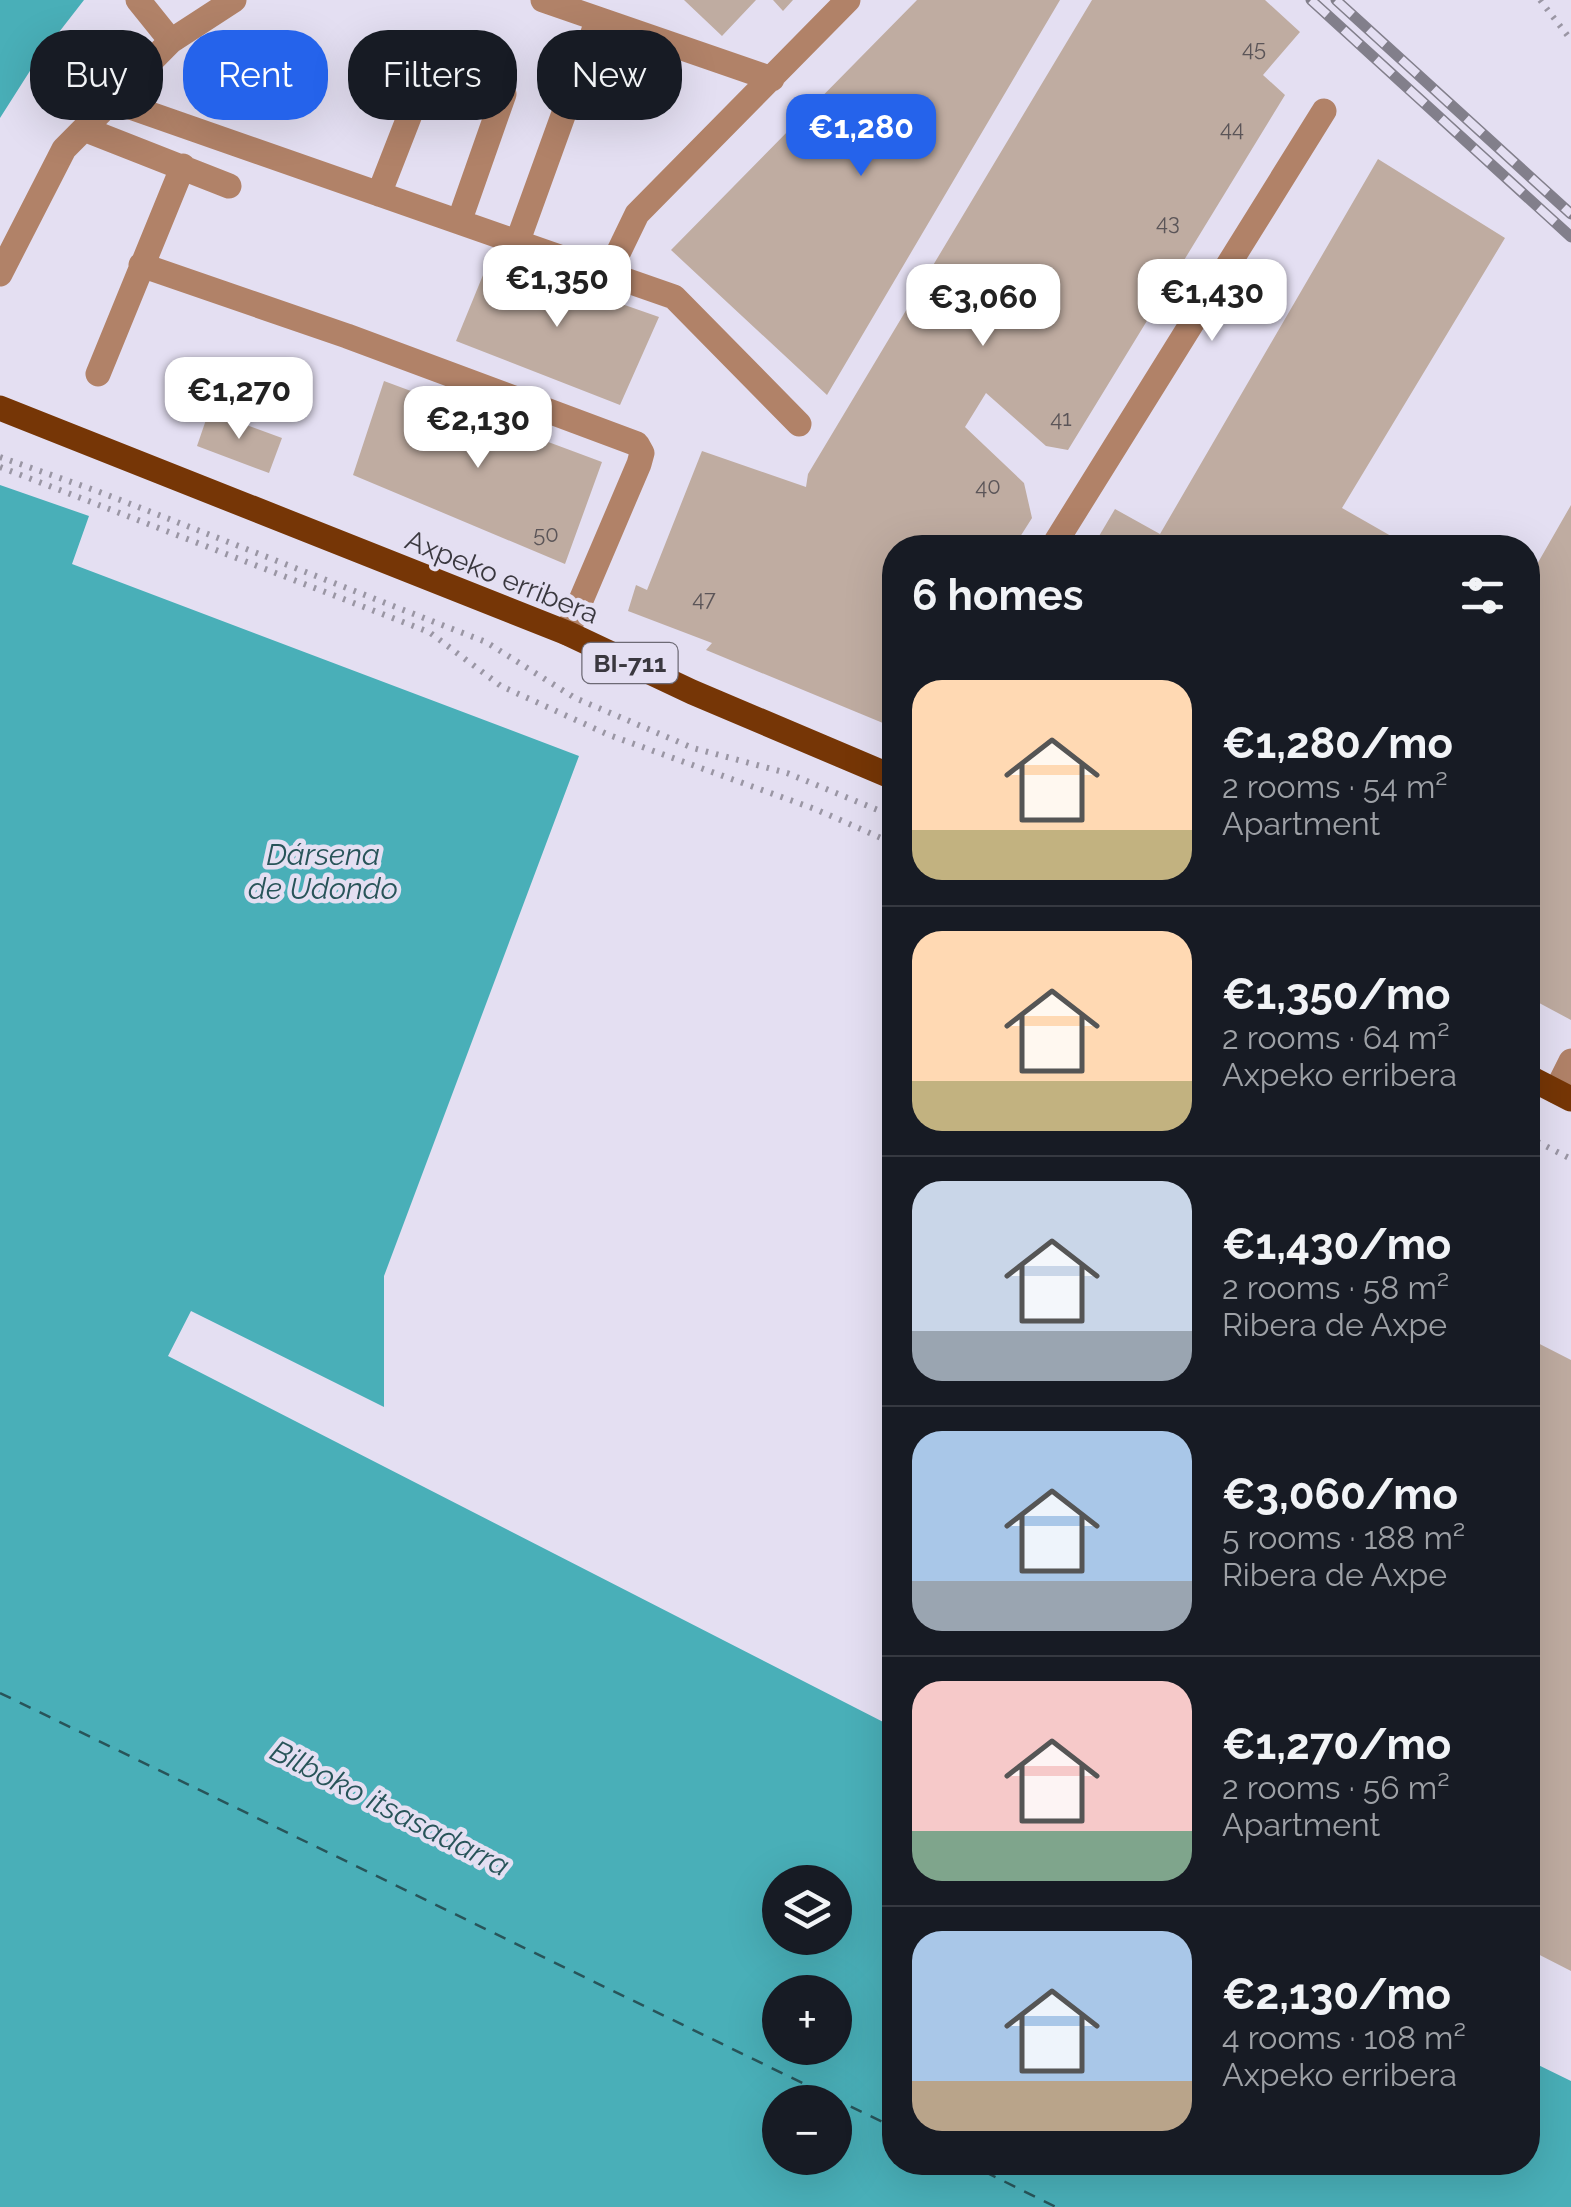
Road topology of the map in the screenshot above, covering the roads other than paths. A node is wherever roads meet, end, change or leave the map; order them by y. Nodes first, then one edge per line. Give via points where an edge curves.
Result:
1 (138, 0) edge
2 (234, 0) edge
3 (848, 0) edge
4 (554, 2) edge
5 (598, 19) junction
6 (171, 41) junction
7 (163, 49) edge
8 (772, 79) junction
9 (1324, 111) dead end
10 (163, 118) edge
11 (94, 120) edge
12 (84, 129) junction
13 (183, 166) junction
14 (230, 186) dead end
15 (379, 194) junction
16 (459, 222) junction
17 (517, 243) junction
18 (140, 265) junction
19 (0, 274) edge
20 (608, 274) junction
21 (98, 374) dead end
22 (0, 408) edge
23 (799, 424) dead end
24 (1060, 535) edge
25 (567, 633) junction
26 (882, 772) edge
27 (1571, 1060) edge
28 (1540, 1083) edge
29 (1563, 1095) edge

1 - 6 street
2 - 6 street
3 - 8 street
4 - 5 street
5 - 8 street
5 - 17 street
6 - 7 street
8 - 20 street via 637,214
9 - 24 street
10 - 15 street
11 - 12 street
12 - 13 street
12 - 19 street via 64,149
13 - 14 street
13 - 18 street
15 - 16 street
15 - 16 street via 427,71 454,58 495,72 504,94
16 - 17 street
17 - 20 street
18 - 21 street
18 - 25 street via 638,444 639,464
20 - 23 street via 674,297
22 - 25 main road, Axpeko erribera / BI-711
25 - 26 main road, Axpeko erribera / BI-711
27 - 29 street
28 - 29 main road

